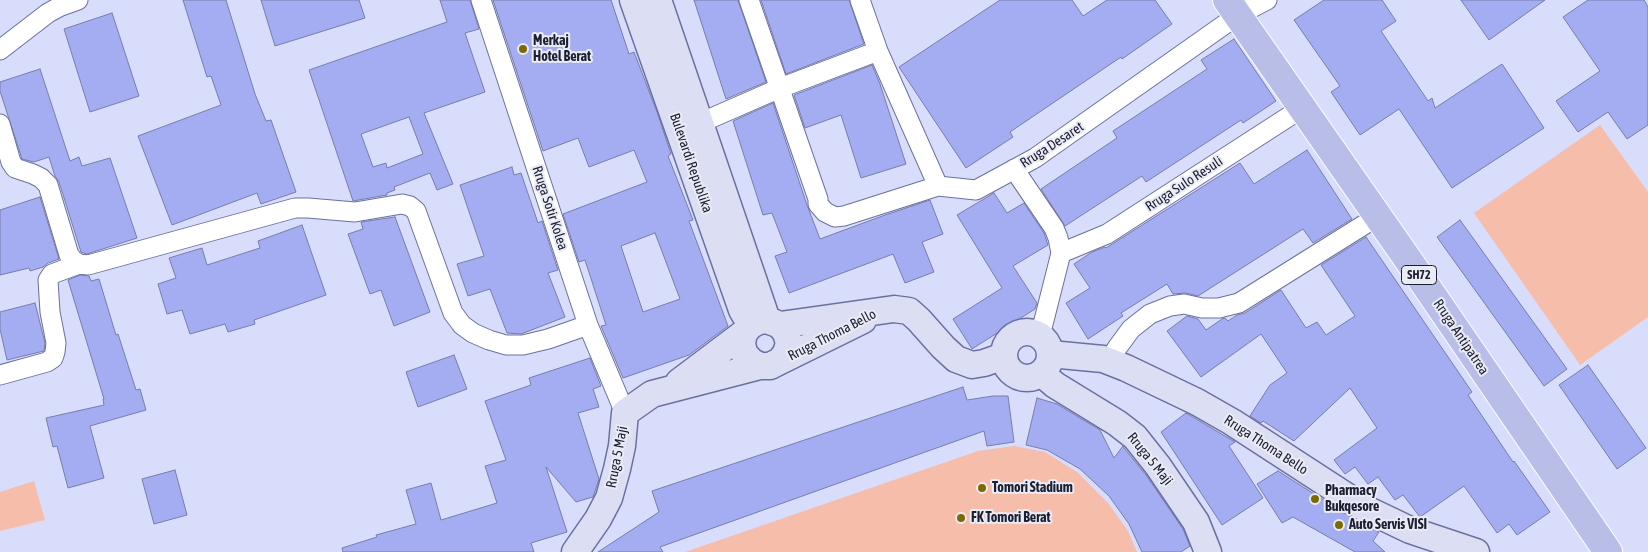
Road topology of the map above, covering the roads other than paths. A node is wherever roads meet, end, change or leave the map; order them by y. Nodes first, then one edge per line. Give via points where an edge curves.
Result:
1 (78, 0) edge
2 (481, 0) edge
3 (633, 0) edge
4 (658, 0) edge
5 (749, 0) edge
6 (860, 0) edge
7 (1267, 0) edge
8 (1233, 8) edge
9 (0, 50) edge
10 (878, 51) junction
11 (780, 88) junction
12 (1302, 108) junction
13 (700, 123) junction
14 (0, 124) edge
15 (1014, 169) junction
16 (938, 186) junction
17 (1378, 216) junction
18 (1061, 253) junction
19 (80, 264) junction
20 (883, 309) junction
21 (588, 325) junction
22 (760, 326) junction
23 (1044, 354) junction
24 (1004, 356) junction
25 (1109, 362) junction
26 (770, 364) junction
27 (0, 374) edge
28 (667, 392) junction
29 (625, 413) junction
30 (575, 552) edge
31 (1208, 552) edge
32 (1476, 552) edge
33 (1608, 552) edge

1 - 9 street via 48,13
2 - 21 street, Rruga Sotir Kolea
3 - 22 street, Bulevardi Republika via 742,310
4 - 13 street, Bulevardi Republika
5 - 11 street
6 - 10 street
7 - 8 street, Rruga Desaret
8 - 12 main road, Rruga Antipatrea / SH72
8 - 15 street, Rruga Desaret via 1035,158
10 - 11 street
10 - 16 street
11 - 13 street
11 - 16 street, Rruga Desaret via 818,204 825,212 835,217 844,216
12 - 17 main road, Rruga Antipatrea / SH72
12 - 18 street, Rruga Sulo Resuli via 1107,234
13 - 22 street, Bulevardi Republika
14 - 19 street via 15,168 33,174 48,185 69,255
15 - 16 street, Rruga Desaret via 976,190
15 - 18 street via 1054,228
17 - 25 street via 1239,303 1219,308 1184,304 1150,314 1131,330
17 - 33 main road, Rruga Antipatrea / SH72
18 - 23 street
19 - 21 street via 88,265 295,208 355,212 402,204 416,211 453,313 473,333 506,345 523,345
19 - 27 street via 52,274 48,280 56,343 53,358
20 - 22 street, Rruga Thoma Bello
20 - 24 street, Rruga Thoma Bello via 908,312 956,358 972,366
20 - 26 street, Rruga Thoma Bello
21 - 29 street, Rruga Sotir Kolea
22 - 26 street via 742,343 744,353 751,361
22 - 26 street, Rruga Thoma Bello via 786,333 786,353
22 - 28 street, Rruga Thoma Bello
23 - 24 street, Rruga Thoma Bello via 1032,377 1013,373 1006,366
23 - 24 street, Rruga Thoma Bello via 1031,332 1020,332 1011,337 1005,346
23 - 25 street, Rruga Thoma Bello via 1082,356
23 - 31 street, Rruga 5 Maji via 1055,385 1117,422 1135,437 1196,522
25 - 32 street, Rruga Thoma Bello via 1211,410 1366,509 1410,530
26 - 28 street, Rruga Thoma Bello
28 - 29 street, Rruga Thoma Bello via 652,394
29 - 30 street, Rruga 5 Maji via 619,462 609,498

